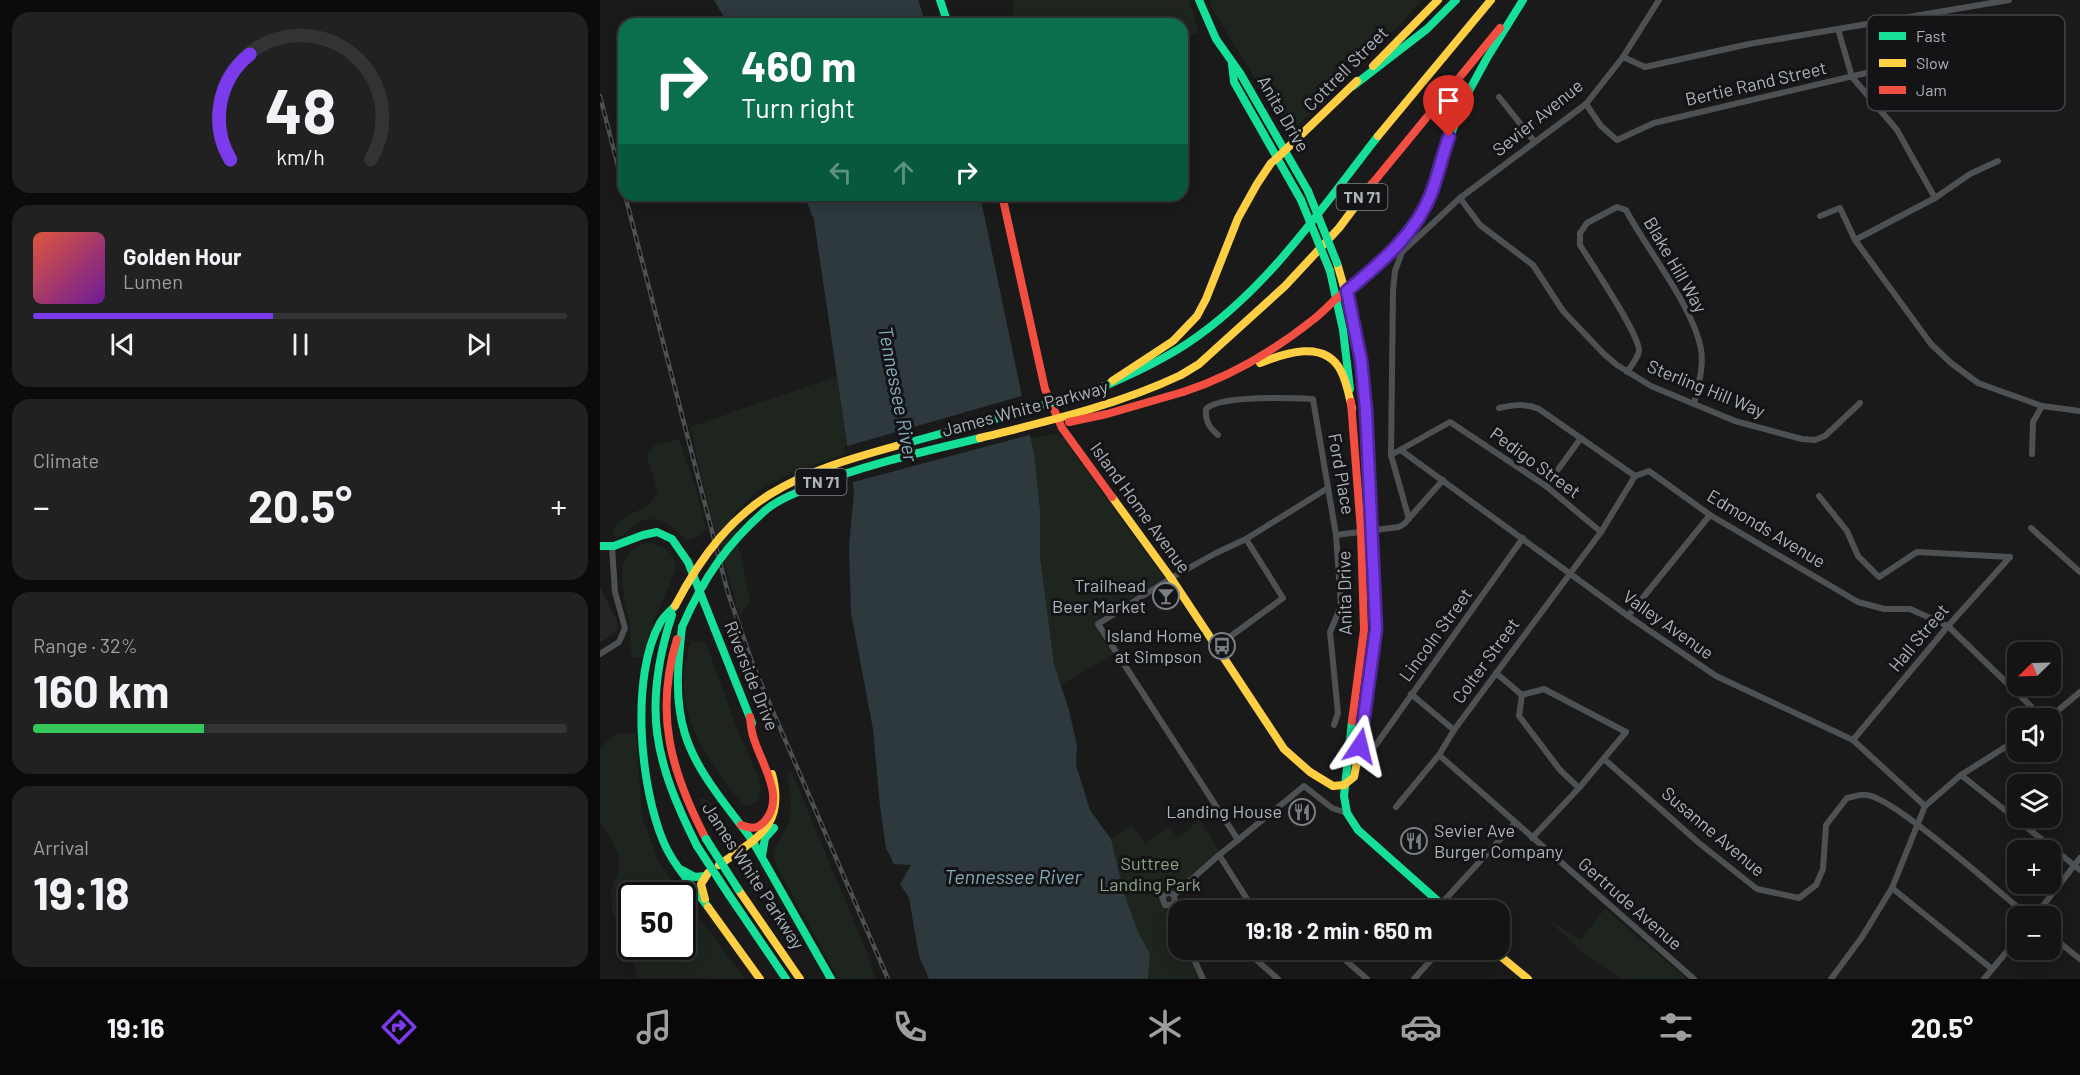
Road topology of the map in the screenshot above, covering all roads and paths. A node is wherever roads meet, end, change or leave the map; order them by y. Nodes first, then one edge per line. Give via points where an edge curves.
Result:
1 (940, 0) edge
2 (1199, 0) edge
3 (1438, 0) edge
4 (1456, 0) edge
5 (1491, 0) edge
6 (1523, 0) edge
7 (1659, 0) edge
8 (2009, 0) edge
9 (1921, 15) edge
10 (946, 18) edge
11 (1867, 24) edge
12 (1838, 29) junction
13 (1623, 57) junction
14 (1232, 64) junction
15 (1867, 73) edge
16 (1852, 77) junction
17 (1353, 86) junction
18 (1867, 95) edge
19 (1499, 97) dead end
20 (1586, 104) junction
21 (1881, 111) edge
22 (1534, 141) junction
23 (1285, 151) junction
24 (1276, 159) junction
25 (1998, 161) dead end
26 (1460, 198) junction
27 (1935, 198) junction
28 (1003, 201) edge
29 (1820, 216) dead end
30 (1855, 240) junction
31 (1347, 291) junction
32 (1337, 298) junction
33 (1627, 372) junction
34 (1235, 373) junction
35 (1107, 385) junction
36 (1860, 403) dead end
37 (1694, 404) junction
38 (2042, 406) junction
39 (1352, 408) junction
40 (1499, 408) dead end
41 (2080, 411) edge
42 (1021, 428) junction
43 (1218, 435) dead end
44 (1581, 438) junction
45 (1402, 450) junction
46 (2032, 454) dead end
47 (1391, 455) junction
48 (1635, 476) junction
49 (1443, 480) junction
50 (1546, 486) junction
51 (1328, 488) junction
52 (1819, 496) dead end
53 (1710, 515) junction
54 (1409, 519) junction
55 (2031, 528) dead end
56 (1372, 530) junction
57 (1361, 531) junction
58 (1601, 532) junction
59 (1336, 535) junction
60 (1523, 538) junction
61 (1246, 539) junction
62 (600, 546) edge
63 (612, 547) junction
64 (1569, 572) junction
65 (2080, 572) edge
66 (1171, 578) junction
67 (675, 606) junction
68 (1628, 616) junction
69 (1948, 626) junction
70 (682, 627) junction
71 (1216, 647) junction
72 (600, 654) edge
73 (1496, 673) junction
74 (2080, 692) edge
75 (1411, 694) junction
76 (1522, 695) junction
77 (2033, 708) edge
78 (2061, 708) edge
79 (750, 717) junction
80 (1334, 726) dead end
81 (1454, 729) junction
82 (1853, 740) junction
83 (2007, 746) edge
84 (1372, 749) dead end
85 (1439, 755) junction
86 (1604, 759) junction
87 (1961, 775) junction
88 (1344, 785) junction
89 (1579, 788) junction
90 (1925, 806) junction
91 (1396, 807) dead end
92 (1347, 813) junction
93 (776, 814) junction
94 (1515, 824) junction
95 (741, 825) junction
96 (1919, 825) junction
97 (1532, 838) junction
98 (752, 840) junction
99 (1238, 840) junction
100 (1219, 855) junction
101 (762, 857) junction
102 (2080, 858) edge
103 (2073, 865) junction
104 (677, 866) junction
105 (2080, 870) edge
106 (705, 876) junction
107 (1892, 888) junction
108 (1174, 895) junction
109 (1174, 900) edge
110 (1248, 900) edge
111 (1437, 900) edge
112 (1445, 900) edge
113 (1168, 905) edge
114 (2016, 906) edge
115 (2042, 906) edge
116 (750, 907) junction
117 (711, 910) junction
118 (2061, 944) edge
119 (2007, 951) edge
120 (2080, 959) edge
121 (1194, 960) edge
122 (1257, 960) edge
123 (1345, 960) edge
124 (1431, 960) edge
125 (1505, 960) edge
126 (1992, 969) junction
127 (760, 979) edge
128 (786, 979) edge
129 (800, 979) edge
130 (808, 979) edge
131 (831, 979) edge
132 (1203, 979) edge
133 (1278, 979) edge
134 (1367, 979) edge
135 (1414, 979) edge
136 (1528, 979) edge
137 (1694, 979) edge
138 (1830, 979) edge
139 (1984, 979) edge

1 - 10 main road
2 - 14 main road, Anita Drive
3 - 17 main road, Cottrell Street
4 - 17 main road via 1427,29
5 - 35 main road, James White Parkway / TN 71 via 1290,250 1240,303 1170,356
6 - 31 main road via 1470,87 1445,147 1431,195 1416,222 1388,257
6 - 42 main road, James White Parkway / TN 71, bridge via 1339,228 1285,286 1199,364 1117,402
7 - 13 street, Sevier Avenue
8 - 9 street
11 - 12 street
12 - 13 street via 1645,67
12 - 16 street
13 - 20 street, Sevier Avenue
14 - 23 main road, Anita Drive
14 - 24 main road, Anita Drive via 1234,82
15 - 16 street, Bertie Rand Street
16 - 18 street
16 - 20 street, Bertie Rand Street via 1654,123 1617,140
17 - 23 main road, Cottrell Street
19 - 22 street
20 - 22 street, Sevier Avenue
21 - 27 street via 1897,130
22 - 26 street, Sevier Avenue
23 - 24 main road, Cottrell Street
23 - 31 main road, Anita Drive, bridge via 1308,191
24 - 32 main road, Anita Drive, bridge via 1318,238
24 - 35 main road, Cottrell Street via 1249,197 1202,308 1165,347 1122,371
25 - 27 street
26 - 33 street, Sterling Hill Way via 1480,225 1533,265 1563,311
26 - 47 street, Sevier Avenue via 1402,252 1395,271
27 - 30 street
28 - 66 main road, Island Home Avenue via 1050,404 1071,443
29 - 30 street via 1840,208
30 - 38 street via 1931,344 1952,363 1978,383
31 - 32 main road
31 - 56 main road, Anita Drive via 1361,360
32 - 34 main road via 1282,344
32 - 39 main road, Anita Drive
33 - 37 street, Sterling Hill Way
33 - 37 street, Blake Hill Way via 1639,353 1638,347 1580,245 1580,233 1587,223 1617,207 1626,210 1694,328 1701,350 1701,374
34 - 39 main road via 1281,355 1316,351 1330,356 1340,368
34 - 42 main road, bridge via 1210,385 1107,414
35 - 67 main road, James White Parkway / TN 71, bridge via 849,459 801,477 736,519 706,552
36 - 37 street, Sterling Hill Way via 1825,436 1815,440 1781,435
38 - 41 street
38 - 46 street via 2033,422
39 - 57 main road, Anita Drive
40 - 44 street, Edmonds Avenue via 1531,405
42 - 70 main road, James White Parkway / TN 71, bridge via 849,471 786,497 768,508 719,558
43 - 51 street, Ford Place via 1210,428 1206,415 1206,409 1216,403 1313,399
44 - 48 street, Edmonds Avenue
44 - 50 street
45 - 47 street
45 - 49 street, Valley Avenue
45 - 50 street, Pedigo Street via 1450,422
47 - 54 street, Sevier Avenue
48 - 53 street, Edmonds Avenue via 1649,471
48 - 58 street, Colter Street
49 - 54 street
49 - 60 street, Valley Avenue
50 - 58 street, Pedigo Street
51 - 59 street, Ford Place
51 - 61 street
52 - 69 street, Hall Street via 1847,531 1858,556 1879,577 1917,552 2010,557
53 - 68 street
53 - 69 street, Edmonds Avenue via 1857,602 1884,609 1910,609
54 - 56 street via 1399,527
55 - 65 street
56 - 57 street
56 - 88 main road, Anita Drive via 1375,639 1354,777
57 - 59 street
57 - 88 main road, Anita Drive via 1365,630
58 - 64 street, Colter Street
59 - 80 street, Ford Place via 1341,606 1330,632 1338,713
60 - 64 street, Valley Avenue
60 - 75 street, Lincoln Street
61 - 66 street
61 - 71 street via 1283,598
62 - 63 main road, Riverside Drive
63 - 72 street via 615,592 625,628 619,642
63 - 79 main road, Riverside Drive via 651,532 666,535 675,543 688,562
64 - 68 street, Valley Avenue
64 - 73 street, Colter Street
66 - 71 main road, Island Home Avenue
66 - 99 street via 1098,624
67 - 104 main road via 656,635 641,706 650,800 659,833
67 - 128 main road, James White Parkway / TN 71, bridge via 657,664 655,716 660,758 678,812
68 - 82 street, Valley Avenue via 1716,676
69 - 77 street, Edmonds Avenue
69 - 82 street, Hall Street
70 - 95 main road via 677,675 681,722 693,752
70 - 116 main road, James White Parkway / TN 71, bridge via 671,653 667,680 671,750 683,793 706,839
71 - 88 main road, Island Home Avenue via 1284,749 1333,786
73 - 76 street
73 - 81 street, Colter Street
74 - 78 street
75 - 81 street
75 - 84 street, Lincoln Street
76 - 86 street via 1544,689 1626,732
76 - 89 street via 1519,716 1560,770
79 - 93 main road, Riverside Drive via 777,787
79 - 95 main road via 752,737 770,785 772,802 769,816 761,825
81 - 85 street, Colter Street
82 - 90 street, Valley Avenue
83 - 87 street
85 - 91 street, Colter Street
85 - 94 street, Gertrude Avenue
86 - 89 street
86 - 96 street, Susanne Avenue via 1757,889 1799,898 1816,885 1823,869 1826,825 1847,798 1866,794
87 - 90 street
87 - 103 street
88 - 92 main road
89 - 97 street
90 - 96 street
92 - 99 street via 1332,808 1304,786
92 - 111 main road via 1358,830
93 - 98 main road
93 - 101 main road via 774,828 763,842
94 - 97 street, Gertrude Avenue
94 - 112 street
95 - 98 main road
96 - 107 street
96 - 114 street, Susanne Avenue
97 - 137 street, Gertrude Avenue
98 - 101 main road
98 - 106 main road
99 - 100 street
100 - 108 street
100 - 110 street
101 - 131 main road
102 - 103 street
103 - 105 street
103 - 115 street
104 - 106 main road via 695,877
104 - 117 main road
106 - 117 main road via 702,892
107 - 126 street
107 - 138 street
108 - 109 street
108 - 113 street via 1168,892 1162,897 1164,905
116 - 129 main road, James White Parkway / TN 71
116 - 130 main road
117 - 127 main road
118 - 120 street
119 - 126 street
121 - 132 street
122 - 133 street
123 - 134 street
124 - 135 street
125 - 136 main road
126 - 139 street

